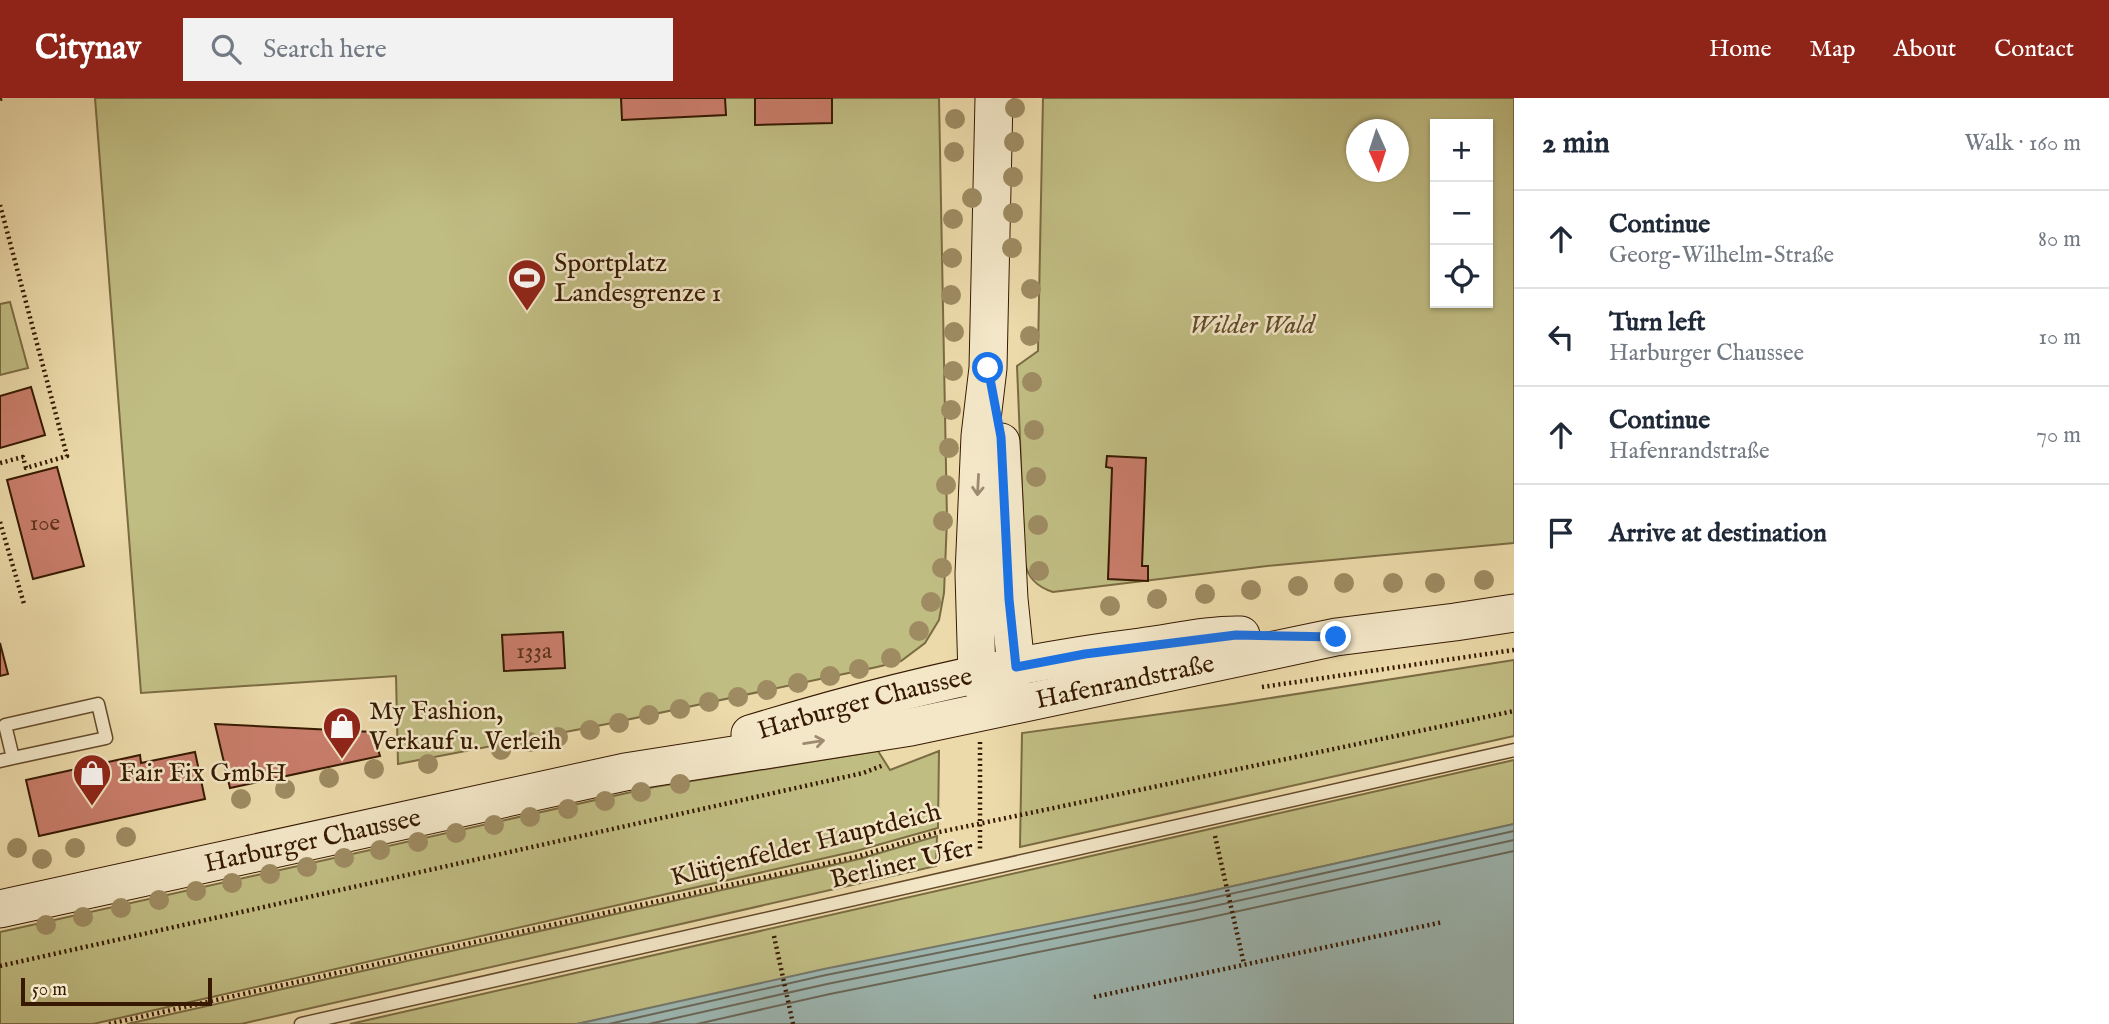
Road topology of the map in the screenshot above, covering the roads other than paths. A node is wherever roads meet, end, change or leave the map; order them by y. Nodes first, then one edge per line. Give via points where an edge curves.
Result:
1 (994, 98) edge
2 (988, 368) junction
3 (1514, 613) edge
4 (1336, 637) junction
5 (1066, 657) joint
6 (1016, 667) junction
7 (977, 676) junction
8 (996, 709) junction
9 (1514, 750) edge
10 (6, 760) edge
11 (625, 772) junction
12 (3, 904) edge
13 (301, 1024) edge

1 - 2 main road
2 - 6 main road via 1001,437
2 -> 7 main road via 974,573
3 - 4 main road, Hafenrandstraße
4 - 5 main road, Hafenrandstraße via 1236,635
4 - 8 main road, Hafenrandstraße
5 - 6 main road, Harburger Chaussee
6 - 7 main road, Harburger Chaussee
6 - 8 main road
7 - 8 main road
7 - 11 main road, Harburger Chaussee via 826,710
11 -> 8 main road, Harburger Chaussee via 911,727
9 - 13 lane, Berliner Ufer
10 - 10 lane via 106,738 98,704 5,725
11 - 12 main road, Harburger Chaussee

